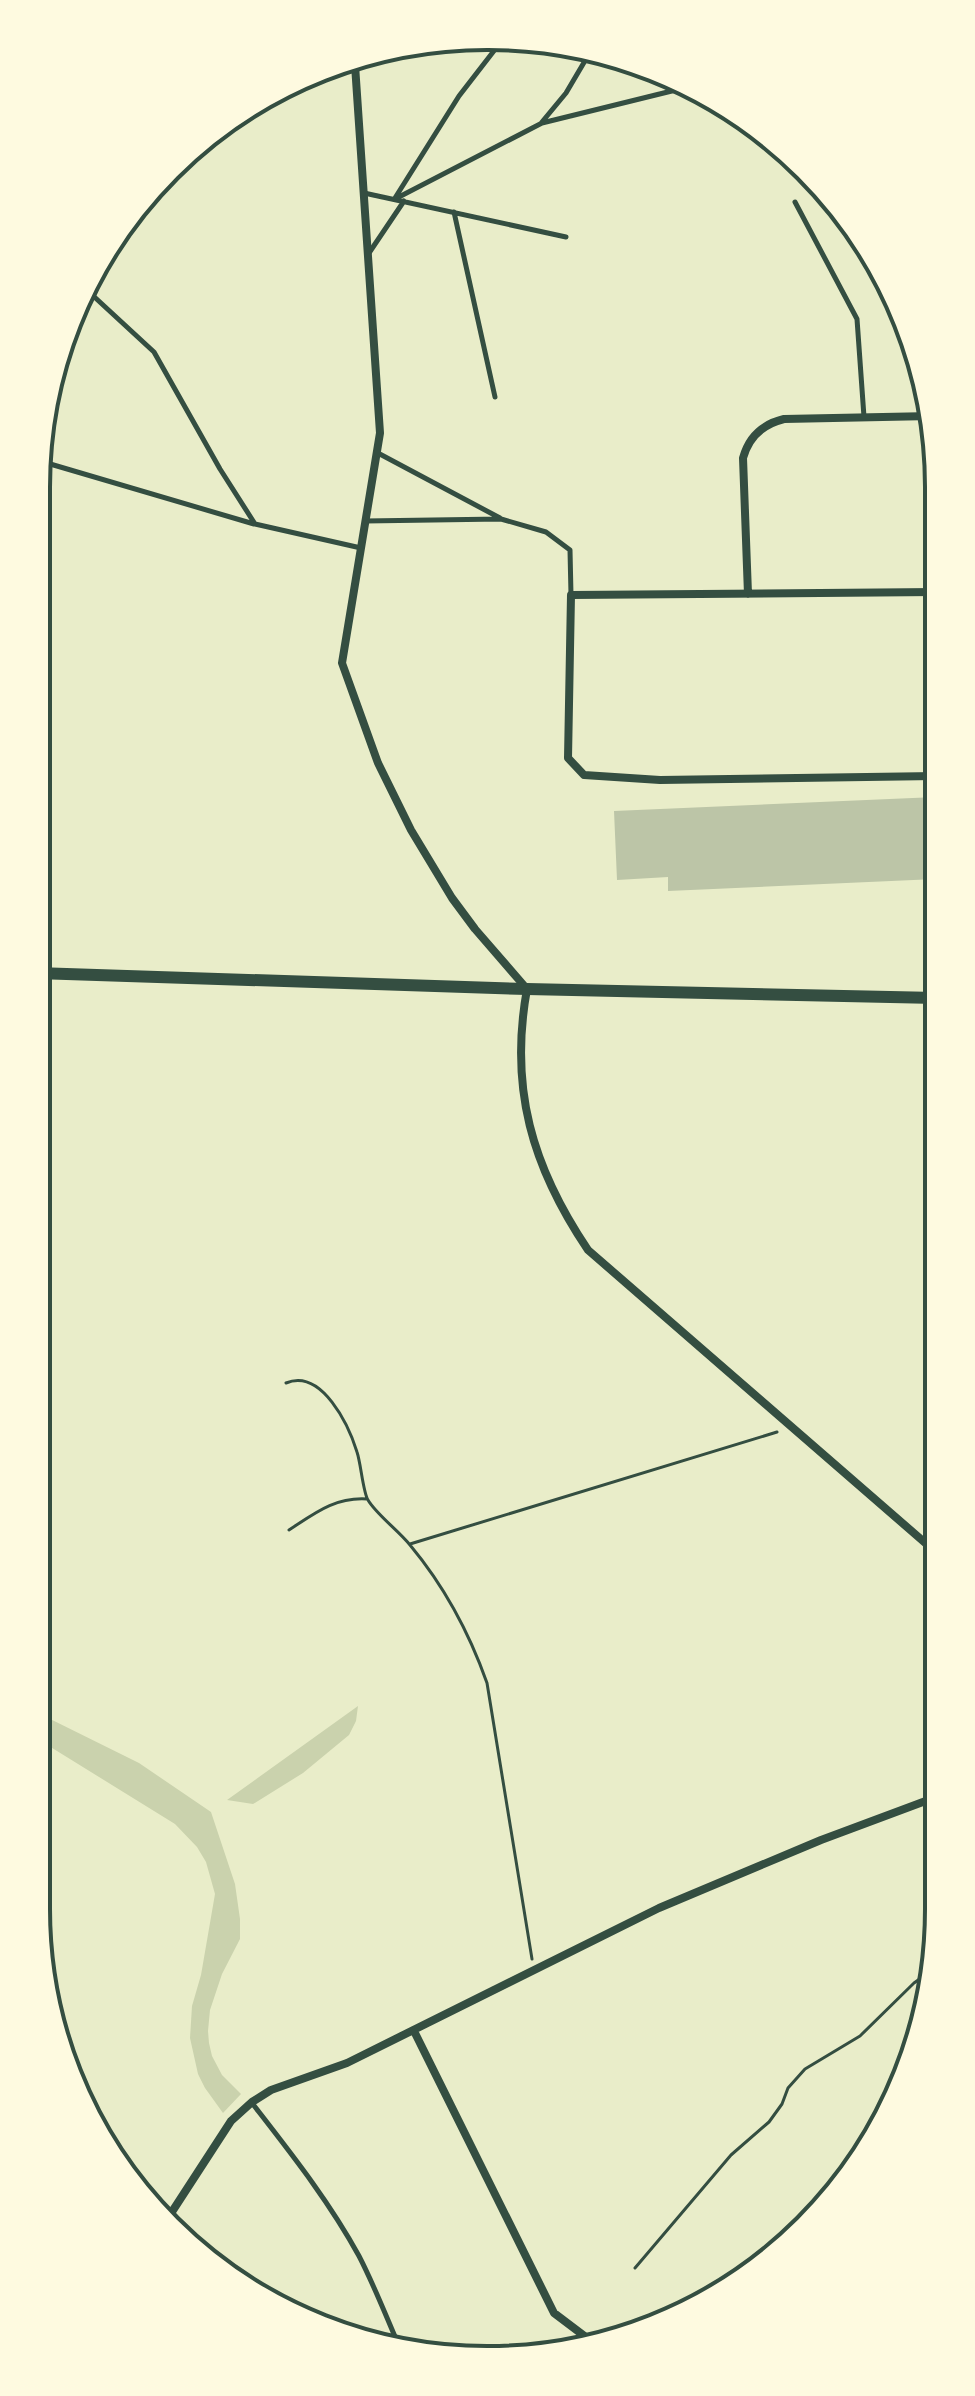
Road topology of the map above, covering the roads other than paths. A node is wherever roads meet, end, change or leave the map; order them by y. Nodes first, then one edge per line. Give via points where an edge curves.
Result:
1 (494, 50) edge
2 (585, 61) edge
3 (355, 71) edge
4 (672, 91) edge
5 (542, 123) junction
6 (364, 193) junction
7 (395, 199) junction
8 (404, 201) junction
9 (795, 202) dead end
10 (454, 212) junction
11 (566, 237) dead end
12 (368, 254) junction
13 (94, 296) edge
14 (495, 397) dead end
15 (919, 416) edge
16 (864, 418) junction
17 (376, 452) junction
18 (51, 464) edge
19 (501, 519) junction
20 (365, 521) junction
21 (255, 524) junction
22 (361, 548) junction
23 (925, 592) edge
24 (748, 594) junction
25 (571, 595) junction
26 (925, 776) edge
27 (50, 974) edge
28 (527, 989) junction
29 (925, 998) edge
30 (925, 1543) edge
31 (925, 1801) edge
32 (414, 2031) junction
33 (252, 2102) junction
34 (172, 2212) edge
35 (584, 2335) edge
36 (395, 2336) edge

1 - 7 lane via 459,96
2 - 5 lane
3 - 6 street
4 - 5 lane
5 - 7 lane
6 - 7 lane
6 - 12 street
7 - 8 lane
8 - 10 lane
8 - 12 lane
9 - 16 lane via 857,319
10 - 11 lane
10 - 14 lane
12 - 17 street via 380,433
13 - 21 lane via 154,352
15 - 16 street
16 - 24 street via 784,419 764,427 750,441 743,458
17 - 19 lane
17 - 20 street
18 - 21 lane
19 - 20 lane
19 - 25 lane via 546,532 570,550
20 - 22 street
21 - 22 lane
22 - 28 street via 342,663 364,730 431,864 475,929
23 - 24 street
24 - 25 street
25 - 26 street via 568,758 584,775 660,780
27 - 28 street
28 - 29 street
28 - 30 street via 520,1039 526,1115 540,1163 588,1250
31 - 32 street via 659,1908
32 - 33 street
32 - 35 street via 554,2313
33 - 34 street via 222,2134
33 - 36 lane via 342,2228

